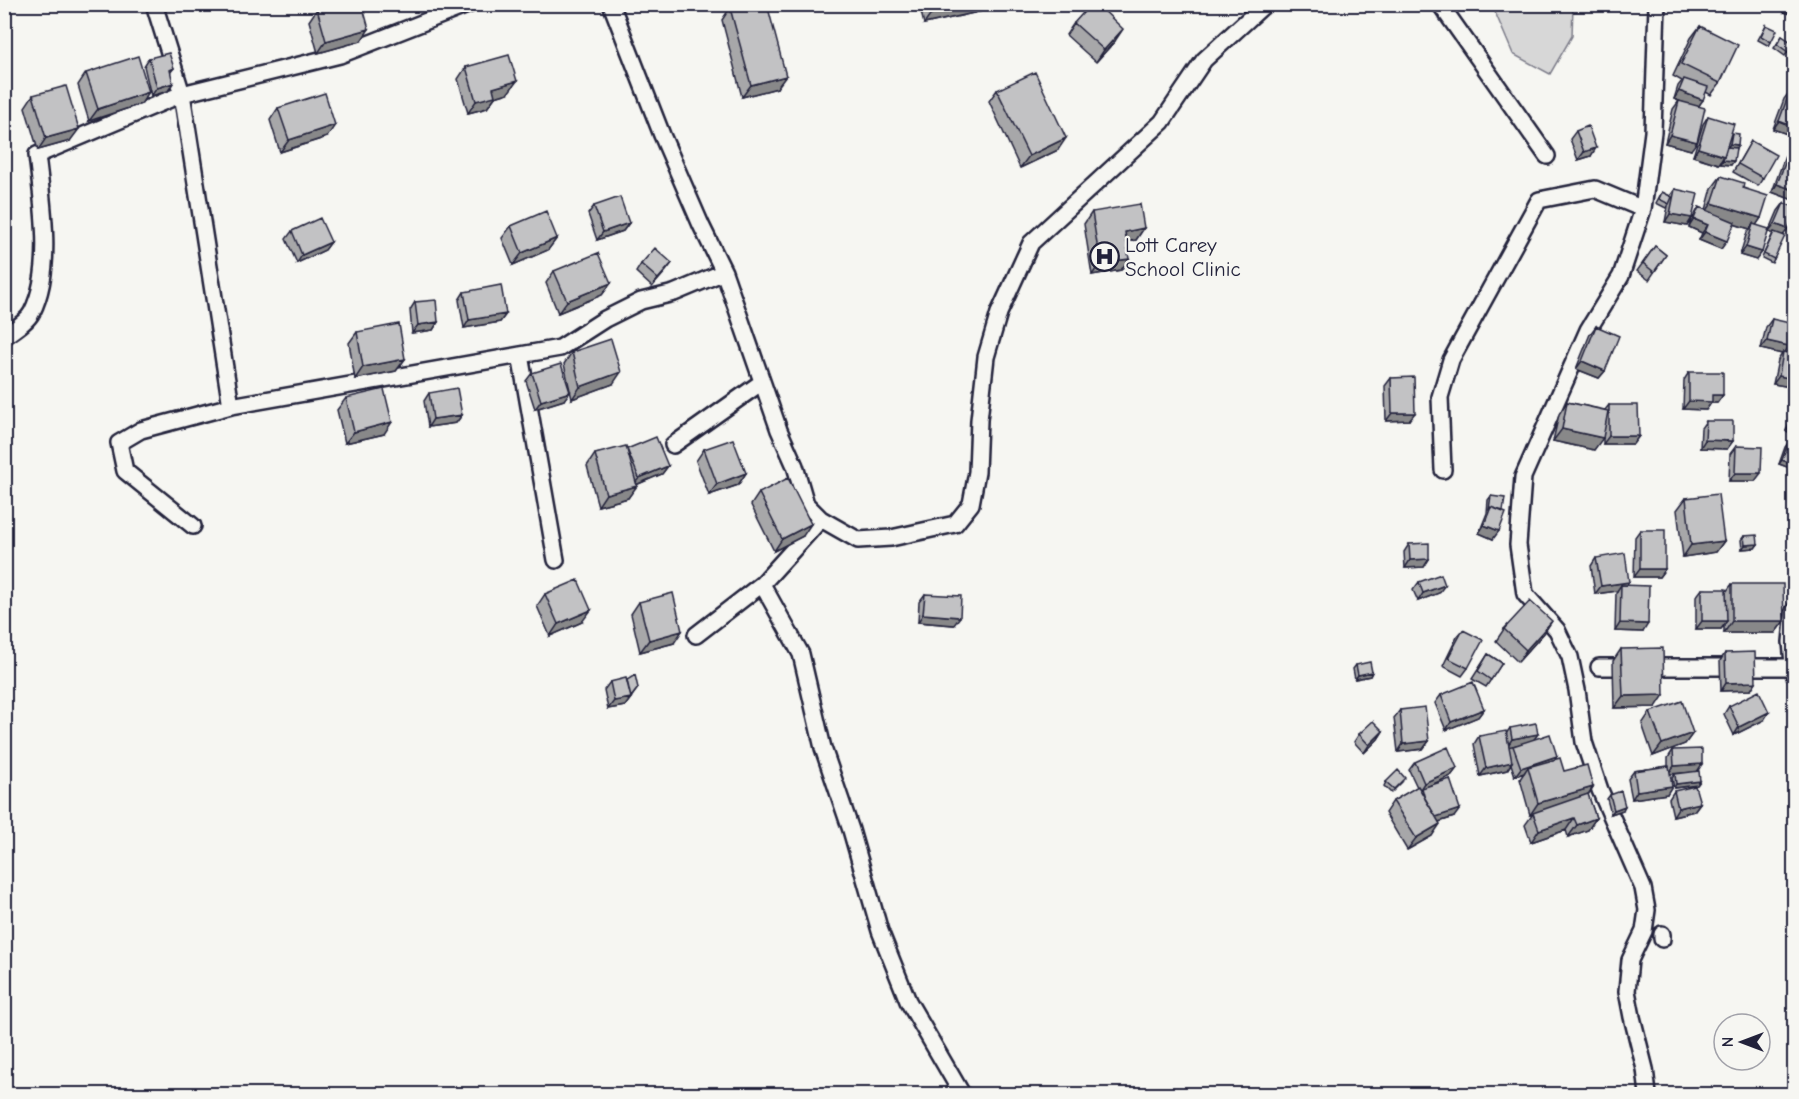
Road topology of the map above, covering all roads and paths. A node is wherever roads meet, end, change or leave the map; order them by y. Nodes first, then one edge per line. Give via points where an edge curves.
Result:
1 (154, 4) edge
2 (470, 4) edge
3 (610, 4) edge
4 (1265, 4) edge
5 (1440, 4) edge
6 (1657, 4) edge
7 (182, 94) junction
8 (1547, 156) dead end
9 (1643, 209) junction
10 (724, 272) junction
11 (4, 338) edge
12 (520, 355) junction
13 (762, 382) junction
14 (231, 406) junction
15 (673, 446) dead end
16 (1443, 471) dead end
17 (820, 519) junction
18 (194, 526) dead end
19 (556, 560) dead end
20 (762, 584) junction
21 (1794, 611) edge
22 (696, 635) dead end
23 (1599, 667) dead end
24 (1794, 668) edge
25 (1794, 674) edge
26 (962, 1095) edge
27 (1648, 1095) edge

1 - 7 street
2 - 7 street via 340,55
3 - 10 street via 662,135
4 - 17 street via 1204,60 1162,122 1031,243 999,313 986,357 977,472 971,504 955,524 891,538 858,540
5 - 8 street
6 - 9 street via 1653,132
7 - 11 street via 37,154 44,253 41,285 31,314
7 - 14 street
9 - 16 street via 1595,189 1539,200 1451,360 1440,397
9 - 27 street via 1621,276 1588,330 1523,477 1518,545 1525,594 1557,630 1570,657 1584,742 1600,790 1643,888 1647,910 1644,931 1630,960 1627,991
10 - 12 street via 674,293 641,301 560,348
10 - 13 street
12 - 14 street
12 - 19 street
13 - 15 street
13 - 17 street via 806,504
14 - 18 street via 141,430 119,443 125,471
17 - 20 street
20 - 22 street
20 - 26 street via 801,654 823,748 880,931 908,1001
21 - 24 street
23 - 24 street
24 - 25 street

